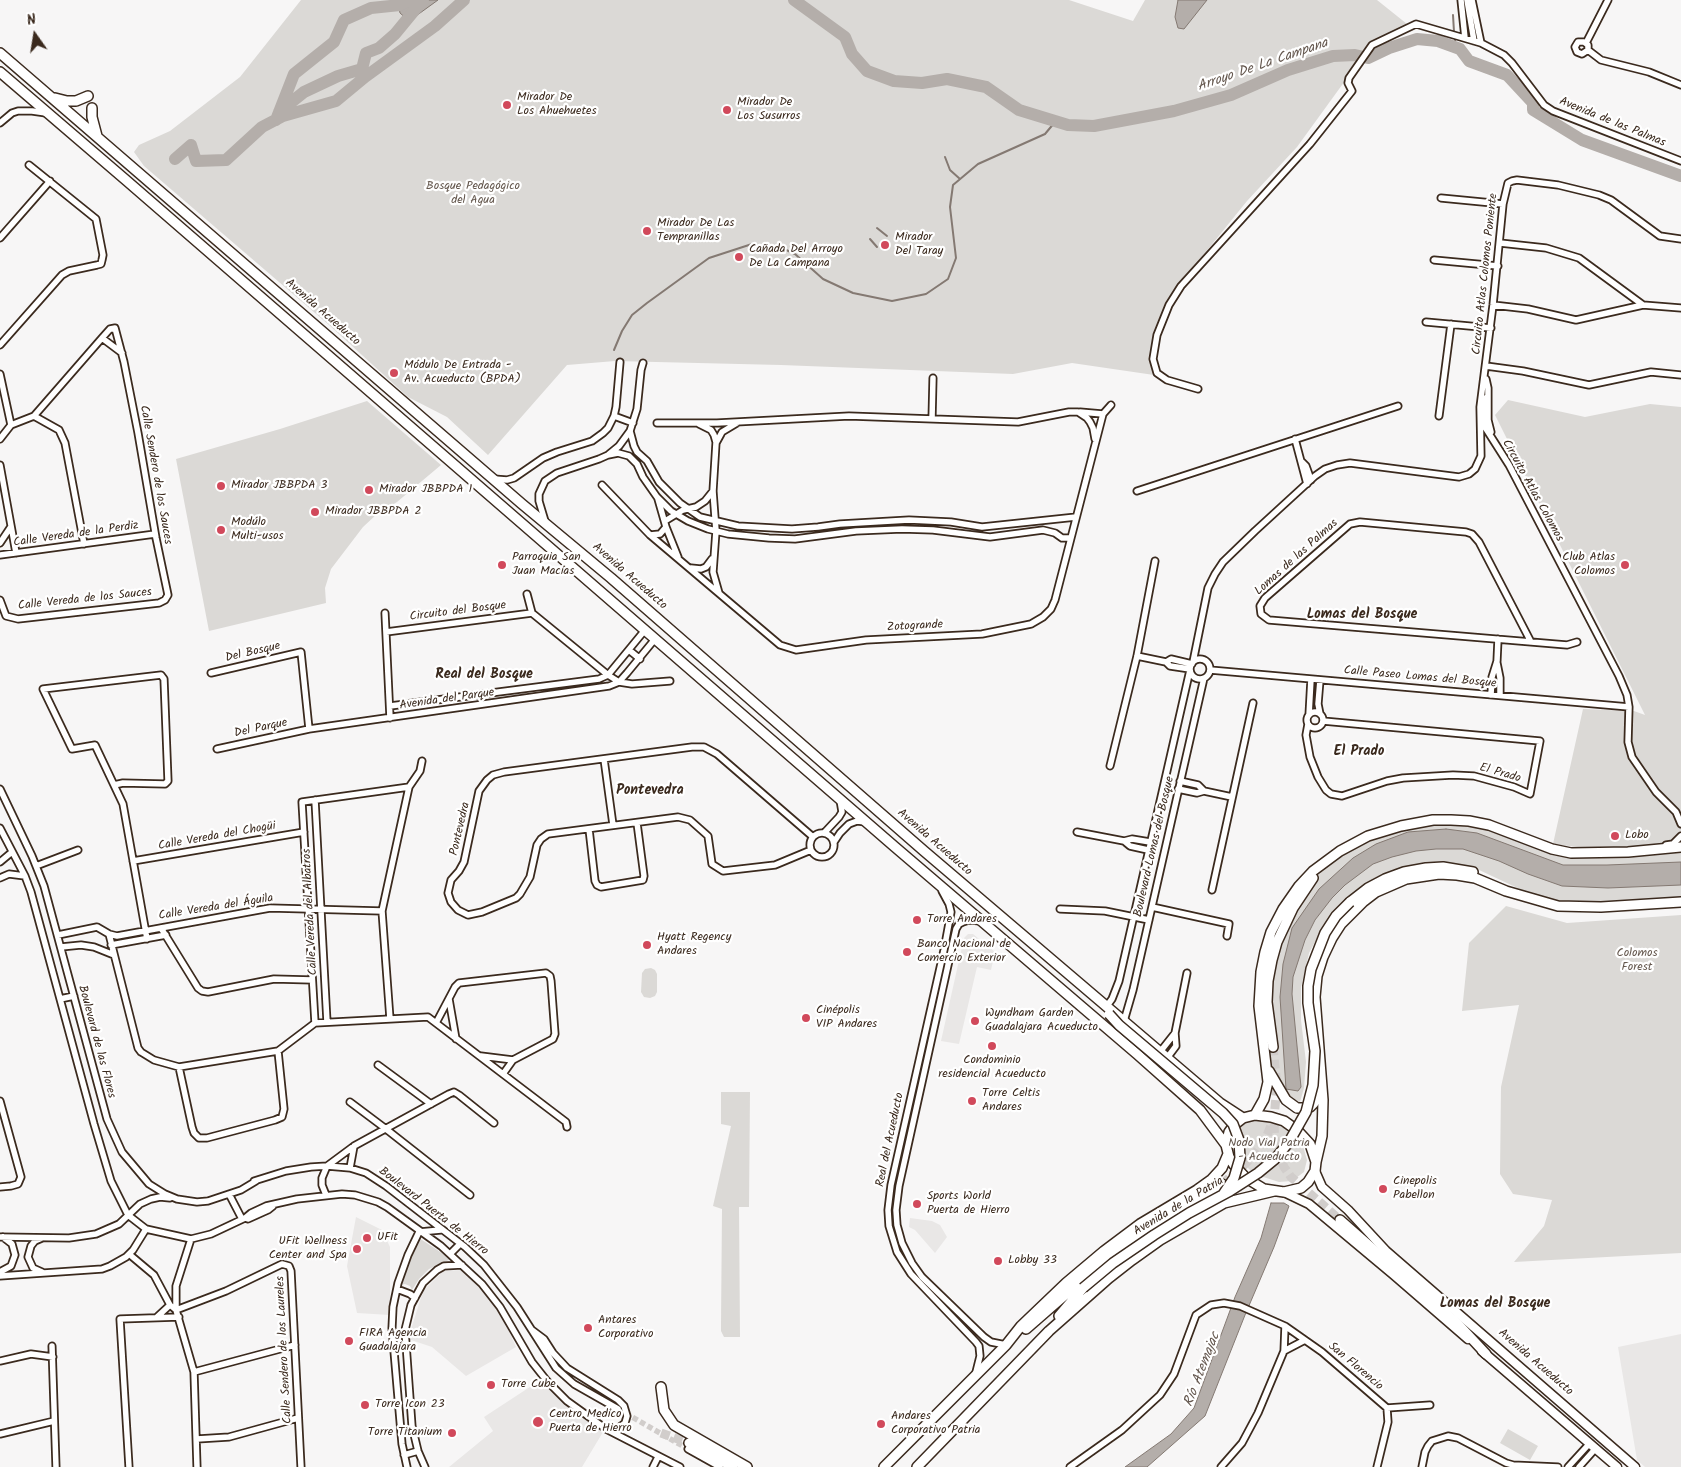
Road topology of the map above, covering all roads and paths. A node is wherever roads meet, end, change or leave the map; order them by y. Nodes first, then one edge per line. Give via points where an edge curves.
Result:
1 (1461, 0) edge
2 (1467, 0) edge
3 (1472, 0) edge
4 (1608, 0) edge
5 (1462, 38) junction
6 (1474, 41) junction
7 (1481, 43) junction
8 (0, 53) edge
9 (0, 72) edge
10 (1681, 85) edge
11 (50, 96) junction
12 (88, 96) dead end
13 (92, 108) dead end
14 (48, 113) junction
15 (0, 123) edge
16 (97, 136) junction
17 (1681, 161) edge
18 (29, 165) dead end
19 (50, 181) junction
20 (1441, 198) dead end
21 (1503, 204) junction
22 (0, 238) edge
23 (1681, 239) edge
24 (1500, 243) junction
25 (1434, 260) dead end
26 (1498, 266) junction
27 (1643, 305) junction
28 (1494, 306) junction
29 (1681, 308) edge
30 (1426, 322) dead end
31 (1451, 324) junction
32 (1491, 328) junction
33 (102, 338) junction
34 (338, 343) junction
35 (0, 344) edge
36 (122, 353) junction
37 (327, 354) junction
38 (620, 362) dead end
39 (643, 363) dead end
40 (1486, 366) junction
41 (0, 374) edge
42 (1681, 376) edge
43 (933, 378) dead end
44 (1198, 388) dead end
45 (1111, 405) dead end
46 (1398, 406) dead end
47 (1078, 412) junction
48 (1103, 414) junction
49 (34, 416) junction
50 (614, 416) junction
51 (1440, 416) dead end
52 (932, 419) junction
53 (1480, 420) junction
54 (741, 422) junction
55 (633, 423) junction
56 (657, 423) dead end
57 (695, 423) junction
58 (11, 425) junction
59 (630, 431) junction
60 (0, 438) edge
61 (1295, 439) junction
62 (1096, 442) junction
63 (716, 443) junction
64 (608, 455) junction
65 (641, 455) junction
66 (635, 462) junction
67 (0, 465) edge
68 (1509, 465) junction
69 (494, 479) junction
70 (1309, 482) junction
71 (602, 485) dead end
72 (1137, 490) dead end
73 (713, 491) junction
74 (658, 497) junction
75 (688, 508) junction
76 (676, 514) junction
77 (1076, 517) junction
78 (715, 521) junction
79 (546, 523) junction
80 (666, 524) junction
81 (971, 526) junction
82 (10, 528) junction
83 (716, 531) junction
84 (155, 534) junction
85 (650, 535) junction
86 (969, 535) junction
87 (1071, 538) junction
88 (0, 543) edge
89 (84, 544) junction
90 (16, 553) junction
91 (0, 556) edge
92 (713, 557) junction
93 (679, 558) junction
94 (1155, 560) dead end
95 (690, 568) junction
96 (527, 594) dead end
97 (720, 594) junction
98 (0, 600) edge
99 (165, 600) joint
100 (531, 609) junction
101 (385, 613) dead end
102 (645, 630) junction
103 (386, 632) junction
104 (655, 639) junction
105 (1498, 639) junction
106 (1531, 642) junction
107 (1577, 642) dead end
108 (628, 650) junction
109 (1137, 656) junction
110 (640, 658) junction
111 (1497, 661) junction
112 (1191, 666) junction
113 (1210, 670) junction
114 (211, 673) dead end
115 (608, 675) junction
116 (1204, 678) junction
117 (1312, 679) junction
118 (1320, 680) junction
119 (670, 681) dead end
120 (619, 682) junction
121 (1491, 695) junction
122 (1500, 696) junction
123 (1253, 703) dead end
124 (390, 706) junction
125 (1629, 707) junction
126 (1320, 714) junction
127 (1309, 715) junction
128 (390, 718) junction
129 (1323, 721) junction
130 (1308, 724) junction
131 (309, 729) junction
132 (218, 749) dead end
133 (604, 759) junction
134 (422, 760) dead end
135 (1110, 766) dead end
136 (1180, 781) junction
137 (114, 785) junction
138 (409, 787) junction
139 (0, 788) edge
140 (1178, 789) junction
141 (1204, 790) junction
142 (2, 796) edge
143 (1232, 797) junction
144 (839, 798) junction
145 (315, 800) junction
146 (1678, 813) edge
147 (868, 822) junction
148 (637, 823) junction
149 (1681, 824) edge
150 (613, 826) junction
151 (0, 828) edge
152 (589, 828) junction
153 (304, 832) junction
154 (825, 832) junction
155 (1077, 832) dead end
156 (1681, 836) edge
157 (813, 837) junction
158 (1124, 840) junction
159 (834, 842) junction
160 (1150, 842) junction
161 (1681, 847) edge
162 (78, 850) dead end
163 (811, 850) junction
164 (1148, 850) junction
165 (12, 852) junction
166 (1628, 852) junction
167 (1326, 860) junction
168 (0, 862) edge
169 (133, 862) junction
170 (36, 866) junction
171 (25, 876) junction
172 (0, 878) edge
173 (937, 883) junction
174 (1212, 890) dead end
175 (1518, 893) junction
176 (1681, 902) edge
177 (1152, 907) junction
178 (308, 909) junction
179 (321, 909) junction
180 (1060, 909) dead end
181 (382, 911) junction
182 (1133, 917) junction
183 (1149, 920) junction
184 (982, 922) junction
185 (161, 928) junction
186 (145, 931) junction
187 (109, 934) junction
188 (58, 935) junction
189 (166, 935) junction
190 (1227, 936) dead end
191 (146, 939) junction
192 (111, 945) junction
193 (61, 947) junction
194 (114, 956) junction
195 (1187, 973) dead end
196 (312, 980) junction
197 (74, 996) junction
198 (60, 999) junction
199 (449, 999) junction
200 (1106, 1008) junction
201 (390, 1019) junction
202 (1124, 1021) junction
203 (327, 1022) junction
204 (315, 1023) junction
205 (436, 1024) junction
206 (456, 1039) junction
207 (1273, 1047) tunnel mouth
208 (278, 1051) junction
209 (1164, 1055) junction
210 (1320, 1055) junction
211 (479, 1056) junction
212 (513, 1060) junction
213 (378, 1065) dead end
214 (1266, 1066) junction
215 (179, 1067) junction
216 (503, 1074) junction
217 (0, 1101) edge
218 (350, 1102) dead end
219 (431, 1104) junction
220 (1255, 1115) junction
221 (1243, 1118) junction
222 (494, 1123) dead end
223 (567, 1127) dead end
224 (386, 1129) junction
225 (354, 1146) junction
226 (1227, 1149) junction
227 (1316, 1162) junction
228 (327, 1166) junction
229 (350, 1168) junction
230 (1315, 1171) junction
231 (1211, 1180) junction
232 (256, 1181) joint
233 (1222, 1184) tunnel mouth
234 (0, 1187) edge
235 (1274, 1191) junction
236 (232, 1192) junction
237 (1284, 1192) junction
238 (470, 1194) dead end
239 (326, 1195) junction
240 (177, 1199) junction
241 (1222, 1200) junction
242 (128, 1215) junction
243 (243, 1219) junction
244 (1340, 1220) tunnel mouth
245 (146, 1229) junction
246 (442, 1230) junction
247 (420, 1232) junction
248 (1, 1237) edge
249 (46, 1238) junction
250 (191, 1239) junction
251 (460, 1244) junction
252 (129, 1254) junction
253 (450, 1254) junction
254 (463, 1265) junction
255 (0, 1272) edge
256 (44, 1273) junction
257 (0, 1276) edge
258 (397, 1289) junction
259 (415, 1298) junction
260 (170, 1305) junction
261 (176, 1310) junction
262 (157, 1317) junction
263 (179, 1317) junction
264 (1285, 1326) junction
265 (530, 1329) junction
266 (1049, 1331) junction
267 (1305, 1340) junction
268 (294, 1345) junction
269 (1006, 1345) junction
270 (52, 1346) dead end
271 (1284, 1351) junction
272 (1486, 1354) junction
273 (53, 1357) junction
274 (0, 1361) edge
275 (194, 1372) junction
276 (975, 1376) junction
277 (661, 1387) dead end
278 (1430, 1405) dead end
279 (1387, 1408) junction
280 (618, 1409) tunnel mouth
281 (298, 1418) junction
282 (54, 1421) junction
283 (606, 1429) junction
284 (0, 1434) edge
285 (197, 1439) junction
286 (1593, 1445) junction
287 (688, 1446) joint
288 (418, 1451) junction
289 (404, 1455) junction
290 (658, 1457) junction
291 (668, 1465) edge
292 (56, 1467) edge
293 (129, 1467) edge
294 (197, 1467) edge
295 (301, 1467) edge
296 (407, 1467) edge
297 (425, 1467) edge
298 (653, 1467) edge
299 (680, 1467) edge
300 (720, 1467) edge
301 (733, 1467) edge
302 (747, 1467) edge
303 (884, 1467) edge
304 (916, 1467) edge
305 (1070, 1467) edge
306 (1221, 1467) edge
307 (1377, 1467) edge
308 (1422, 1467) edge
309 (1558, 1467) edge
310 (1568, 1467) edge
311 (1579, 1467) edge
312 (1618, 1467) edge
313 (1635, 1467) edge

1 - 5 street
2 - 6 street
3 - 7 street
4 - 10 street via 1587,46 1601,60 1649,72
5 - 6 street, Avenida de las Palmas
5 - 44 street, Avenida de las Palmas via 1416,24 1372,45 1349,78 1352,91 1310,144 1181,286 1157,335 1153,359 1157,372 1167,380
6 - 7 street, Avenida de las Palmas
7 - 17 street, Avenida de las Palmas via 1504,55 1544,105 1553,111
8 - 11 main road, Avenida Acueducto
9 - 14 main road
11 - 12 main road via 76,101
11 - 16 main road, Avenida Acueducto
13 - 16 main road
14 - 15 street via 18,111
14 - 37 main road
16 - 34 main road, Avenida Acueducto
18 - 19 street
19 - 22 street
19 - 35 street via 96,219 103,255 101,264 62,274
20 - 21 street
21 - 23 street, Circuito Atlas Colomos Poniente via 1508,183 1517,180 1558,185 1611,200 1660,236
21 - 24 street, Circuito Atlas Colomos Poniente
24 - 26 street, Circuito Atlas Colomos Poniente
24 - 27 street via 1546,248 1579,258
25 - 26 street
26 - 28 street, Circuito Atlas Colomos Poniente
27 - 28 street via 1576,320 1528,309
27 - 29 street
28 - 32 street, Circuito Atlas Colomos Poniente
30 - 31 street
31 - 32 street
31 - 51 street
32 - 40 street, Circuito Atlas Colomos Poniente
33 - 36 street
33 - 36 street, Calle Sendero de los Sauces via 115,328
33 - 49 street
34 - 37 main road
34 - 69 main road, Avenida Acueducto
36 - 84 street, Calle Sendero de los Sauces
37 - 102 main road
38 - 50 street
39 - 55 street
40 - 42 street via 1589,385 1651,372
40 - 53 street
40 - 68 street via 1484,416
41 - 58 street
43 - 52 street
45 - 48 street, Zotogrande
46 - 61 street
47 - 48 street
47 - 52 street via 1018,422
47 - 62 street via 1090,422
48 - 62 street, Zotogrande
49 - 58 street
49 - 89 street via 59,430 65,443
50 - 55 street
50 - 69 street via 608,428 592,441 543,458 514,478
52 - 54 street via 849,416
53 - 68 street, Circuito Atlas Colomos
53 - 70 street, Boulevard Lomas del Bosque via 1481,456 1469,474 1459,476 1350,463 1325,469
54 - 57 street
54 - 63 street via 722,432
55 - 59 street
56 - 57 street
57 - 63 street via 708,428
58 - 60 street
59 - 64 street
59 - 65 street via 634,446
61 - 70 street via 1301,467
61 - 72 street
62 - 77 street, Zotogrande
63 - 73 street
64 - 66 street via 623,454
64 - 79 street via 557,473 545,481 539,501
65 - 66 street
65 - 75 street via 664,487
66 - 74 street
67 - 82 street
68 - 125 street, Circuito Atlas Colomos via 1619,676
69 - 79 main road, Avenida Acueducto
70 - 112 street, Boulevard Lomas del Bosque via 1223,562 1215,574 1208,588
71 - 85 street, Zotogrande
73 - 75 street via 705,502
73 - 78 street
74 - 76 street
74 - 80 street
75 - 76 street
75 - 78 street via 700,517
76 - 80 street
76 - 83 street via 693,524
77 - 81 street via 1005,526
77 - 87 street, Zotogrande
78 - 81 street via 772,529 909,520
78 - 83 street
79 - 200 main road, Avenida Acueducto
80 - 85 street via 660,534
80 - 93 street
81 - 86 street
82 - 88 street
82 - 90 street
83 - 86 street via 780,539 902,529
83 - 92 street
84 - 89 street, Calle Vereda de la Perdiz
84 - 99 street, Calle Sendero de los Sauces via 168,595
85 - 93 street, Zotogrande
86 - 87 street via 999,537 1043,530
87 - 97 street, Zotogrande via 1052,609 1032,624 982,634 866,640 796,650 772,640
89 - 90 street, Calle Vereda de la Perdiz
90 - 91 street, Calle Vereda de la Perdiz
92 - 95 street via 701,569
92 - 97 street via 713,572
93 - 95 street, Zotogrande
94 - 109 street
95 - 97 street, Zotogrande
96 - 100 street
98 - 99 street, Calle Vereda de los Sauces via 6,616 18,619
100 - 103 street, Circuito del Bosque
100 - 115 street
101 - 103 street
102 - 104 main road
102 - 108 street
103 - 124 street
104 - 110 street
104 - 144 main road
105 - 106 street, Lomas de las Palmas
105 - 106 street, Lomas de las Palmas via 1268,620 1261,614 1260,606 1265,598 1350,524 1360,522 1466,532 1479,542
105 - 111 street
106 - 107 street, Lomas de las Palmas via 1567,645
108 - 110 street
108 - 115 street
109 - 112 street via 1166,662 1171,659
109 - 135 street
110 - 120 street
111 - 121 street
111 - 122 street
112 - 113 street via 1199,659 1204,660
112 - 116 street via 1194,676
112 - 160 street, Boulevard Lomas del Bosque
113 - 116 street
113 - 117 street, Calle Paseo Lomas del Bosque
114 - 131 street, Del Bosque via 301,652
115 - 120 street
115 - 124 street, Avenida del Parque via 598,679
116 - 136 street, Boulevard Lomas del Bosque
117 - 118 street, Calle Paseo Lomas del Bosque
117 - 127 street
118 - 121 street, Calle Paseo Lomas del Bosque
118 - 126 street
119 - 120 street
120 - 128 street, Avenida del Parque via 599,689
121 - 122 street, Calle Paseo Lomas del Bosque
122 - 125 street, Calle Paseo Lomas del Bosque
123 - 143 street
124 - 128 street
125 - 146 street, Circuito Atlas Colomos via 1628,742 1632,757 1656,792
126 - 127 street via 1314,712
126 - 129 street
127 - 130 street
128 - 131 street, Avenida del Parque
129 - 130 street via 1317,728
129 - 130 street, El Prado via 1540,741 1530,794 1474,776 1445,775 1395,780 1342,796 1331,794 1318,777 1310,757 1306,735
131 - 132 street, Del Parque
133 - 150 street
133 - 152 street, Pontevedra via 498,773 487,780 480,791 462,866 449,884 451,902 468,915 516,898 527,884 541,839 553,833
133 - 157 street, Pontevedra via 704,747 717,754
134 - 138 street via 420,771
136 - 140 street, Boulevard Lomas del Bosque
136 - 141 street via 1198,785
137 - 137 street via 165,784 168,781 164,679 161,676 43,689 72,749 95,746
137 - 169 street via 123,804
138 - 145 street
138 - 181 street
139 - 142 street, Boulevard de las Flores
140 - 141 street via 1197,793
140 - 177 street, Boulevard Lomas del Bosque
141 - 143 street
142 - 170 street, Boulevard de las Flores
143 - 174 street
144 - 147 main road
144 - 154 street via 840,817
145 - 153 street, Calle Vereda del Albatros via 302,802
145 - 179 street, Calle Vereda del Albatros
146 - 149 street, Circuito Atlas Colomos
147 - 159 street via 849,824
147 - 173 main road
148 - 150 street, Pontevedra
148 - 152 street via 643,880 601,887 595,881
148 - 163 street, Pontevedra via 678,818 690,820 708,836 712,864 723,871 775,865
150 - 152 street, Pontevedra
151 - 165 street, Boulevard de las Flores
153 - 169 street, Calle Vereda del Chogüi
153 - 178 street, Calle Vereda del Albatros
154 - 157 street
154 - 159 street
155 - 158 street
156 - 166 street via 1673,844
157 - 163 street
158 - 160 street
158 - 164 street via 1130,846
159 - 163 street via 833,850 826,856 818,856
160 - 164 street, Boulevard Lomas del Bosque
161 - 166 main road
162 - 170 street
164 - 182 street, Boulevard Lomas del Bosque
165 - 168 street
165 - 171 street, Boulevard de las Flores
166 - 167 main road via 1570,853 1489,825 1433,820 1368,836
167 - 207 main road via 1293,908 1277,942 1267,1002
167 - 214 main road via 1298,886 1283,909 1265,952 1259,1006
169 - 186 street
170 - 188 street, Boulevard de las Flores
171 - 172 street via 9,874
171 - 198 street, Boulevard de las Flores
173 - 184 main road
173 - 276 street, Real del Acueducto via 950,904 951,912 891,1185 889,1226 897,1252 911,1274 979,1346
175 - 176 main road, Avenida de la Patria via 1540,902 1576,908
175 - 210 main road, Avenida de la Patria via 1475,878 1439,874 1406,879 1376,892 1363,902 1336,931 1323,957 1315,997
175 - 241 main road, Avenida de la Patria, bridge via 1477,873 1444,867 1426,868 1404,872 1368,888 1336,916 1325,933 1308,986 1315,1074 1303,1120 1275,1159
177 - 183 street, Boulevard Lomas del Bosque
177 - 190 street via 1229,924
178 - 179 street, Calle Vereda del Águila
178 - 185 street, Calle Vereda del Águila via 270,908
178 - 196 street, Calle Vereda del Albatros
179 - 181 street, Calle Vereda del Águila
179 - 203 street, Calle Vereda del Albatros
180 - 182 street via 1105,911
181 - 201 street
182 - 183 street
182 - 200 street, Boulevard Lomas del Bosque via 1119,981
183 - 202 street, Boulevard Lomas del Bosque
184 - 226 main road via 1200,1110
184 - 269 street, Real del Acueducto via 969,920 958,924 956,929 896,1210 902,1243 922,1277 984,1337
185 - 186 street, Calle Vereda del Águila
185 - 189 street
186 - 187 street, Calle Vereda del Águila via 117,936
186 - 191 street
187 - 188 street, Calle Vereda del Águila via 97,927
187 - 192 street
188 - 193 street, Boulevard de las Flores
189 - 191 street, Calle Vereda del Águila
189 - 196 street via 202,991 274,979
191 - 192 street, Calle Vereda del Águila
192 - 194 street
193 - 194 street via 94,947
193 - 197 street, Boulevard de las Flores
194 - 215 street via 139,1051 154,1060
195 - 209 street via 1175,1033 1176,1046
196 - 204 street, Calle Vereda del Albatros
197 - 198 street
197 - 240 street, Boulevard de las Flores via 113,1135 149,1184
198 - 242 street, Boulevard de las Flores via 111,1181
199 - 205 street
199 - 206 street
199 - 212 street via 459,983 546,973 550,976 553,1039
200 - 202 main road, Avenida Acueducto
200 - 241 main road, bridge via 1119,1025 1233,1124 1240,1146 1239,1165
201 - 203 street
201 - 205 street via 428,1017
202 - 209 main road, Avenida Acueducto
203 - 204 street
204 - 208 street
205 - 206 street
206 - 211 street
208 - 215 street
208 - 215 street via 282,1117 207,1138 194,1134
209 - 221 main road, Avenida Acueducto via 1220,1103
210 - 214 main road via 1316,1098 1306,1108 1297,1108 1286,1100
210 - 227 main road, Avenida de la Patria via 1323,1117
211 - 212 street
211 - 216 street
212 - 216 street
213 - 219 street
214 - 220 main road via 1267,1091
216 - 223 street via 566,1122
217 - 234 street via 20,1177 18,1184
218 - 224 street
219 - 222 street via 454,1092
219 - 224 street
220 - 221 main road
220 - 227 main road via 1278,1119 1298,1131 1310,1144
221 - 226 main road via 1229,1132
224 - 225 street
224 - 238 street
225 - 228 street
225 - 229 street
226 - 231 main road, Avenida de la Patria via 1222,1168
226 - 235 main road via 1234,1165 1246,1178
227 - 230 main road
228 - 229 street, Boulevard Puerta de Hierro
228 - 232 street, Boulevard Puerta de Hierro via 286,1171
228 - 239 street via 322,1178
229 - 246 street, Boulevard Puerta de Hierro via 372,1177
230 - 237 main road via 1301,1188
230 - 313 main road, Avenida Acueducto via 1322,1187 1386,1251
231 - 241 main road via 1222,1178 1231,1184 1230,1200
231 - 269 main road, Avenida de la Patria via 1140,1224 1092,1261 1048,1300
232 - 236 street, Boulevard de las Flores
233 - 269 main road, Avenida de la Patria via 1111,1256
235 - 237 main road
235 - 241 main road, Avenida de la Patria
236 - 240 street, Boulevard de las Flores via 208,1201
236 - 243 street
237 - 272 main road, Avenida Acueducto via 1309,1204
239 - 243 street, Boulevard Puerta de Hierro via 266,1206
239 - 247 street, Boulevard Puerta de Hierro via 355,1195 378,1202
240 - 242 street via 150,1199
241 - 266 main road, Avenida de la Patria via 1132,1260
241 - 266 main road, Avenida de la Patria, bridge via 1189,1213 1113,1263 1083,1288
242 - 245 street, Boulevard Puerta de Hierro
242 - 249 street via 119,1224 96,1234
243 - 250 street, Boulevard Puerta de Hierro via 211,1234
244 - 272 main road via 1458,1324
245 - 250 street, Boulevard Puerta de Hierro
245 - 252 street
246 - 247 street
246 - 251 street, Boulevard Puerta de Hierro
247 - 253 street, Boulevard Puerta de Hierro
247 - 258 street via 408,1255
248 - 249 street
248 - 255 street via 12,1244 15,1255 11,1266
249 - 256 street via 35,1241 28,1251 30,1263
250 - 261 street via 176,1286
251 - 253 street
251 - 265 street, Boulevard Puerta de Hierro via 484,1264
252 - 256 street via 102,1269
252 - 260 street via 154,1274
253 - 254 street, Boulevard Puerta de Hierro
254 - 259 street via 438,1270 423,1283
254 - 283 street, Boulevard Puerta de Hierro via 500,1307 542,1375 567,1401
256 - 257 street
258 - 259 street
258 - 289 street via 392,1328
259 - 288 street via 405,1340
260 - 261 street
260 - 262 street
261 - 263 street
261 - 268 street, Calle Sendero de los Laureles via 284,1264 290,1268
262 - 263 street
262 - 293 street via 120,1319
263 - 275 street
264 - 267 street, San Florencio
264 - 271 street
264 - 305 street, San Florencio via 1240,1306 1211,1305 1196,1315 1174,1374 1160,1394 1122,1430
265 - 280 street, Boulevard Puerta de Hierro via 561,1373
265 - 283 street via 544,1338 567,1368 624,1406 627,1416 623,1426
266 - 304 main road, Avenida de la Patria
267 - 271 street
267 - 279 street, San Florencio
268 - 275 street
268 - 281 street, Calle Sendero de los Laureles
269 - 276 main road, Avenida de la Patria
270 - 273 street
271 - 306 street via 1242,1443
272 - 286 main road, Avenida Acueducto
273 - 274 street via 31,1354
273 - 282 street
275 - 285 street
276 - 303 main road, Avenida de la Patria
277 - 302 main road via 664,1410 674,1425
278 - 279 street
279 - 307 street, San Florencio via 1388,1422
281 - 285 street via 229,1437
281 - 295 street, Calle Sendero de los Laureles
282 - 284 street
282 - 292 street
283 - 290 street, Boulevard Puerta de Hierro
285 - 294 street
286 - 310 street
286 - 311 street
286 - 312 main road, Avenida Acueducto
287 - 300 street
287 - 301 main road
288 - 289 street
288 - 297 street
289 - 296 street
290 - 291 street, Boulevard Puerta de Hierro
290 - 298 street
291 - 299 street, Boulevard Puerta de Hierro
308 - 309 street via 1425,1452 1432,1441 1448,1436 1506,1463

